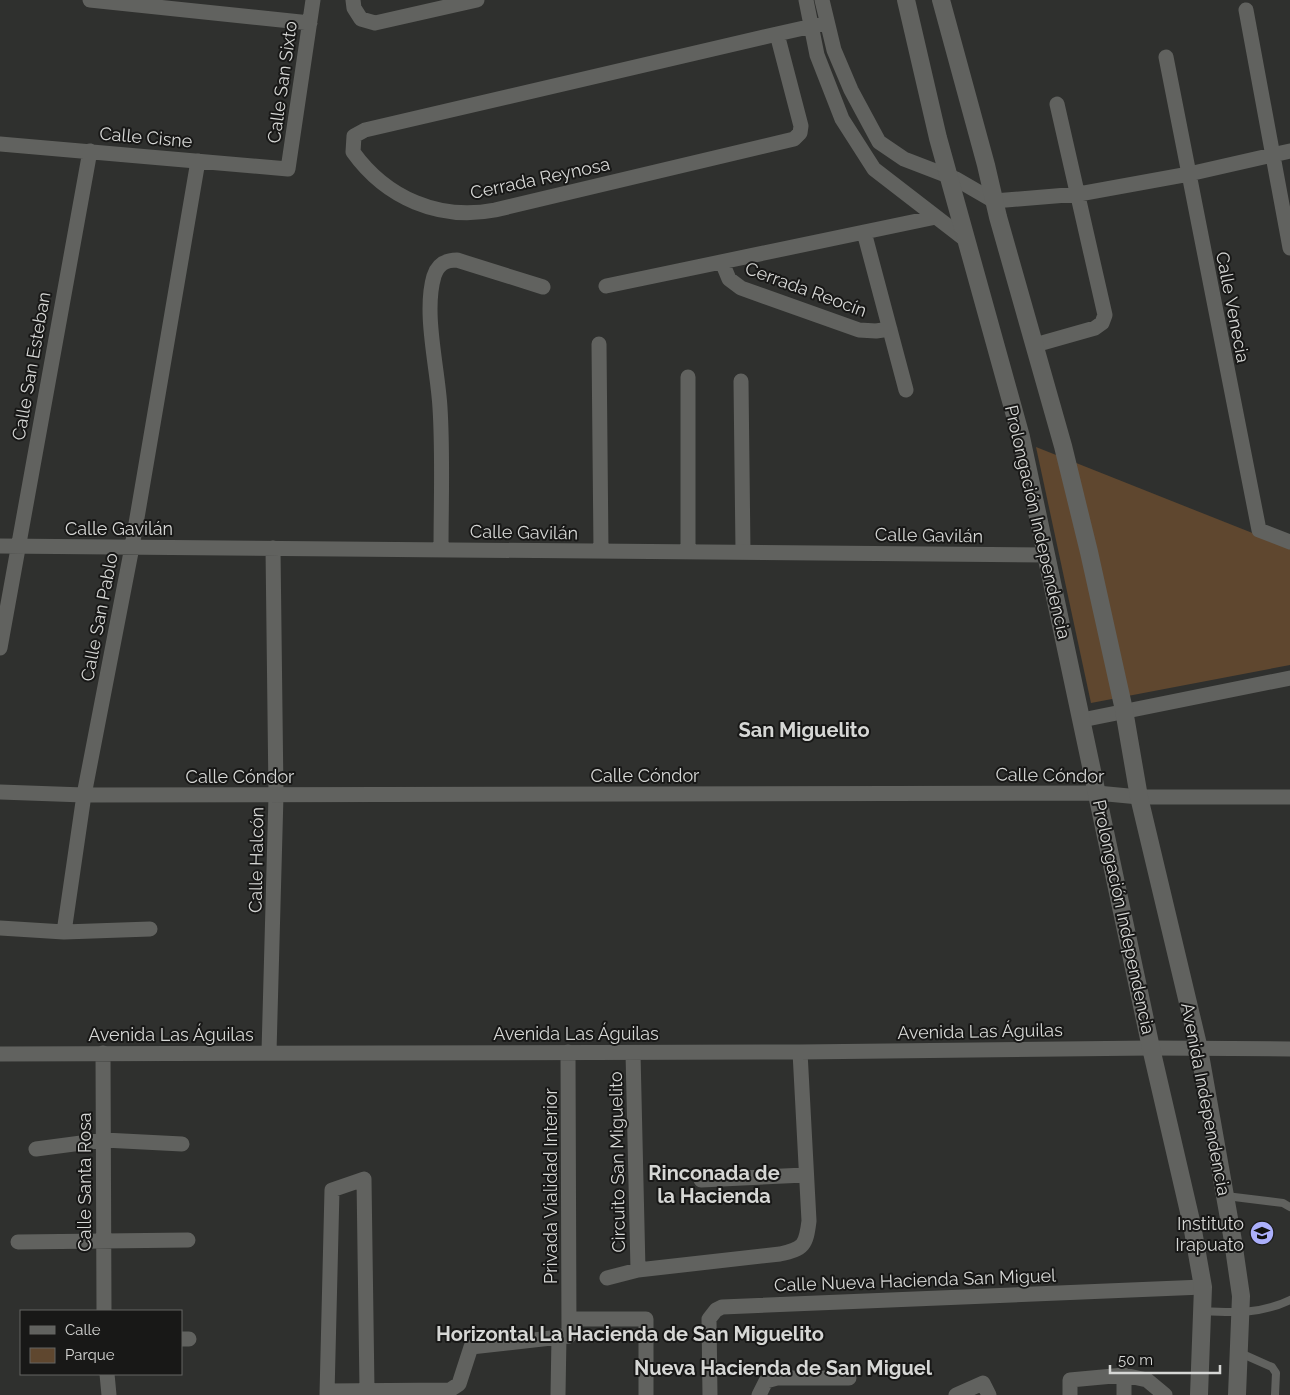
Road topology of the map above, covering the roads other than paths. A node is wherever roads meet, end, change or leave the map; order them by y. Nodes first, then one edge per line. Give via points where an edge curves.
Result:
1 (90, 0) edge
2 (313, 0) edge
3 (353, 0) edge
4 (477, 0) edge
5 (806, 0) edge
6 (822, 0) edge
7 (906, 0) edge
8 (941, 0) edge
9 (1246, 10) dead end
10 (310, 23) junction
11 (819, 24) junction
12 (778, 34) junction
13 (1166, 57) dead end
14 (1056, 104) dead end
15 (0, 144) edge
16 (90, 151) junction
17 (1290, 151) edge
18 (1272, 155) junction
19 (198, 161) junction
20 (288, 169) joint
21 (1189, 174) junction
22 (948, 176) junction
23 (1078, 194) junction
24 (994, 201) junction
25 (936, 217) junction
26 (864, 232) junction
27 (966, 240) junction
28 (1290, 248) edge
29 (722, 262) junction
30 (543, 286) dead end
31 (606, 286) dead end
32 (890, 329) junction
33 (599, 344) dead end
34 (1035, 346) junction
35 (688, 377) dead end
36 (740, 381) dead end
37 (906, 390) dead end
38 (1290, 542) edge
39 (0, 546) edge
40 (17, 546) junction
41 (132, 547) junction
42 (273, 548) junction
43 (441, 550) junction
44 (601, 551) junction
45 (688, 552) junction
46 (742, 552) junction
47 (1047, 556) junction
48 (0, 648) edge
49 (1290, 678) edge
50 (1124, 710) junction
51 (1082, 720) junction
52 (0, 792) edge
53 (1097, 793) junction
54 (84, 795) junction
55 (276, 795) junction
56 (1138, 797) junction
57 (1290, 797) edge
58 (0, 928) edge
59 (150, 929) dead end
60 (64, 932) junction
61 (1151, 1048) junction
62 (1199, 1049) junction
63 (1290, 1049) edge
64 (270, 1052) junction
65 (568, 1052) junction
66 (800, 1052) junction
67 (103, 1053) junction
68 (633, 1053) junction
69 (0, 1054) edge
70 (104, 1140) junction
71 (182, 1144) dead end
72 (36, 1149) dead end
73 (805, 1176) junction
74 (701, 1180) dead end
75 (1225, 1196) junction
76 (1290, 1207) edge
77 (188, 1240) dead end
78 (103, 1241) junction
79 (18, 1242) dead end
80 (638, 1270) junction
81 (607, 1278) dead end
82 (1204, 1287) junction
83 (1290, 1300) edge
84 (104, 1310) edge
85 (1203, 1311) junction
86 (1240, 1314) junction
87 (569, 1319) junction
88 (559, 1336) junction
89 (1238, 1352) junction
90 (107, 1375) edge
91 (1124, 1375) junction
92 (849, 1378) dead end
93 (986, 1389) edge
94 (367, 1390) junction
95 (327, 1393) edge
96 (109, 1395) edge
97 (558, 1395) edge
98 (646, 1395) edge
99 (710, 1395) edge
100 (759, 1395) edge
101 (956, 1395) edge
102 (1070, 1395) edge
103 (1124, 1395) edge
104 (1165, 1395) edge
105 (1198, 1395) edge
106 (1237, 1395) edge
107 (1275, 1395) edge

1 - 10 street
2 - 10 street, Calle San Sixto
3 - 4 street via 361,19 375,23
5 - 11 street
6 - 11 street
7 - 22 street, Prolongación Independencia
8 - 24 street
9 - 18 street
10 - 20 street, Calle San Sixto
11 - 12 street, Cerrada Reynosa
11 - 22 street via 879,142 904,159
11 - 25 street via 817,55 842,120 874,169
12 - 12 street, Cerrada Reynosa via 365,130 354,136 353,152 371,174 393,192 436,210 468,214 794,139 801,126
13 - 21 street, Calle Venecia
14 - 23 street
15 - 16 street, Calle Cisne
16 - 19 street, Calle Cisne
16 - 40 street, Calle San Esteban
17 - 18 street
18 - 21 street
18 - 28 street
19 - 20 street, Calle Cisne
19 - 41 street, Calle San Pablo
21 - 23 street
21 - 38 street, Calle Venecia via 1259,530
22 - 24 street
22 - 27 street, Prolongación Independencia
23 - 24 street
23 - 34 street via 1105,315 1095,328
24 - 34 street
25 - 26 street, Cerrada Reocín
25 - 27 street
26 - 29 street, Cerrada Reocín
26 - 32 street, Cerrada Reocín
27 - 47 street, Prolongación Independencia via 1021,437
29 - 31 street, Cerrada Reocín
29 - 32 street, Cerrada Reocín via 729,279 741,288 859,330
30 - 43 street via 457,260 447,260 439,265 434,276 430,313 440,409
32 - 37 street, Cerrada Reocín
33 - 44 street
34 - 50 street via 1089,552
35 - 45 street
36 - 46 street
39 - 40 street, Calle Gavilán
40 - 41 street, Calle Gavilán
40 - 48 street, Calle San Esteban
41 - 42 street, Calle Gavilán
41 - 54 street, Calle San Pablo
42 - 43 street, Calle Gavilán
42 - 55 street, Calle Halcón
43 - 44 street, Calle Gavilán
44 - 45 street, Calle Gavilán
45 - 46 street, Calle Gavilán
46 - 47 street, Calle Gavilán
47 - 51 street, Prolongación Independencia
49 - 50 street
50 - 51 street
50 - 56 street
51 - 53 street, Prolongación Independencia
52 - 54 street, Calle Cóndor
53 - 55 street, Calle Cóndor
53 - 56 street, Calle Cóndor
53 - 61 street, Prolongación Independencia
54 - 55 street, Calle Cóndor
54 - 60 street, Calle San Pablo
55 - 64 street, Calle Halcón
56 - 57 street, Calle Cóndor
56 - 62 street, Avenida Independencia
58 - 60 street
59 - 60 street
61 - 62 street, Avenida Las Águilas
61 - 66 street, Avenida Las Águilas
61 - 82 street
62 - 63 street, Avenida Las Águilas
62 - 75 street, Avenida Independencia
64 - 65 street, Avenida Las Águilas
64 - 67 street, Avenida Las Águilas
65 - 68 street, Avenida Las Águilas
65 - 87 street, Privada Vialidad Interior
66 - 68 street, Avenida Las Águilas
66 - 73 street, Circuito San Miguelito
67 - 69 street, Avenida Las Águilas
67 - 70 street, Calle Santa Rosa
68 - 80 street, Circuito San Miguelito
70 - 71 street
70 - 72 street
70 - 78 street, Calle Santa Rosa
73 - 74 street
73 - 80 street, Circuito San Miguelito via 809,1222 806,1240 799,1250
75 - 76 lane via 1283,1203
75 - 86 street, Avenida Independencia via 1241,1296
77 - 78 street
78 - 79 street
78 - 84 street, Calle Santa Rosa
80 - 81 street, Circuito San Miguelito
82 - 85 street
82 - 99 street, Calle Nueva Hacienda San Miguel via 722,1307 709,1319
83 - 86 lane
85 - 86 lane
85 - 105 street
86 - 89 street, Avenida Independencia
87 - 88 street, Privada Vialidad Interior via 569,1336
87 - 98 street via 646,1319
88 - 94 street via 471,1347 459,1384 450,1390
88 - 97 street
89 - 106 street, Avenida Independencia
89 - 107 lane via 1272,1367 1276,1373
90 - 96 street
91 - 102 street via 1070,1380
91 - 103 street
91 - 104 street via 1148,1380
92 - 100 street via 777,1378 766,1381
93 - 101 street
94 - 95 street
94 - 95 street via 364,1178 332,1190

